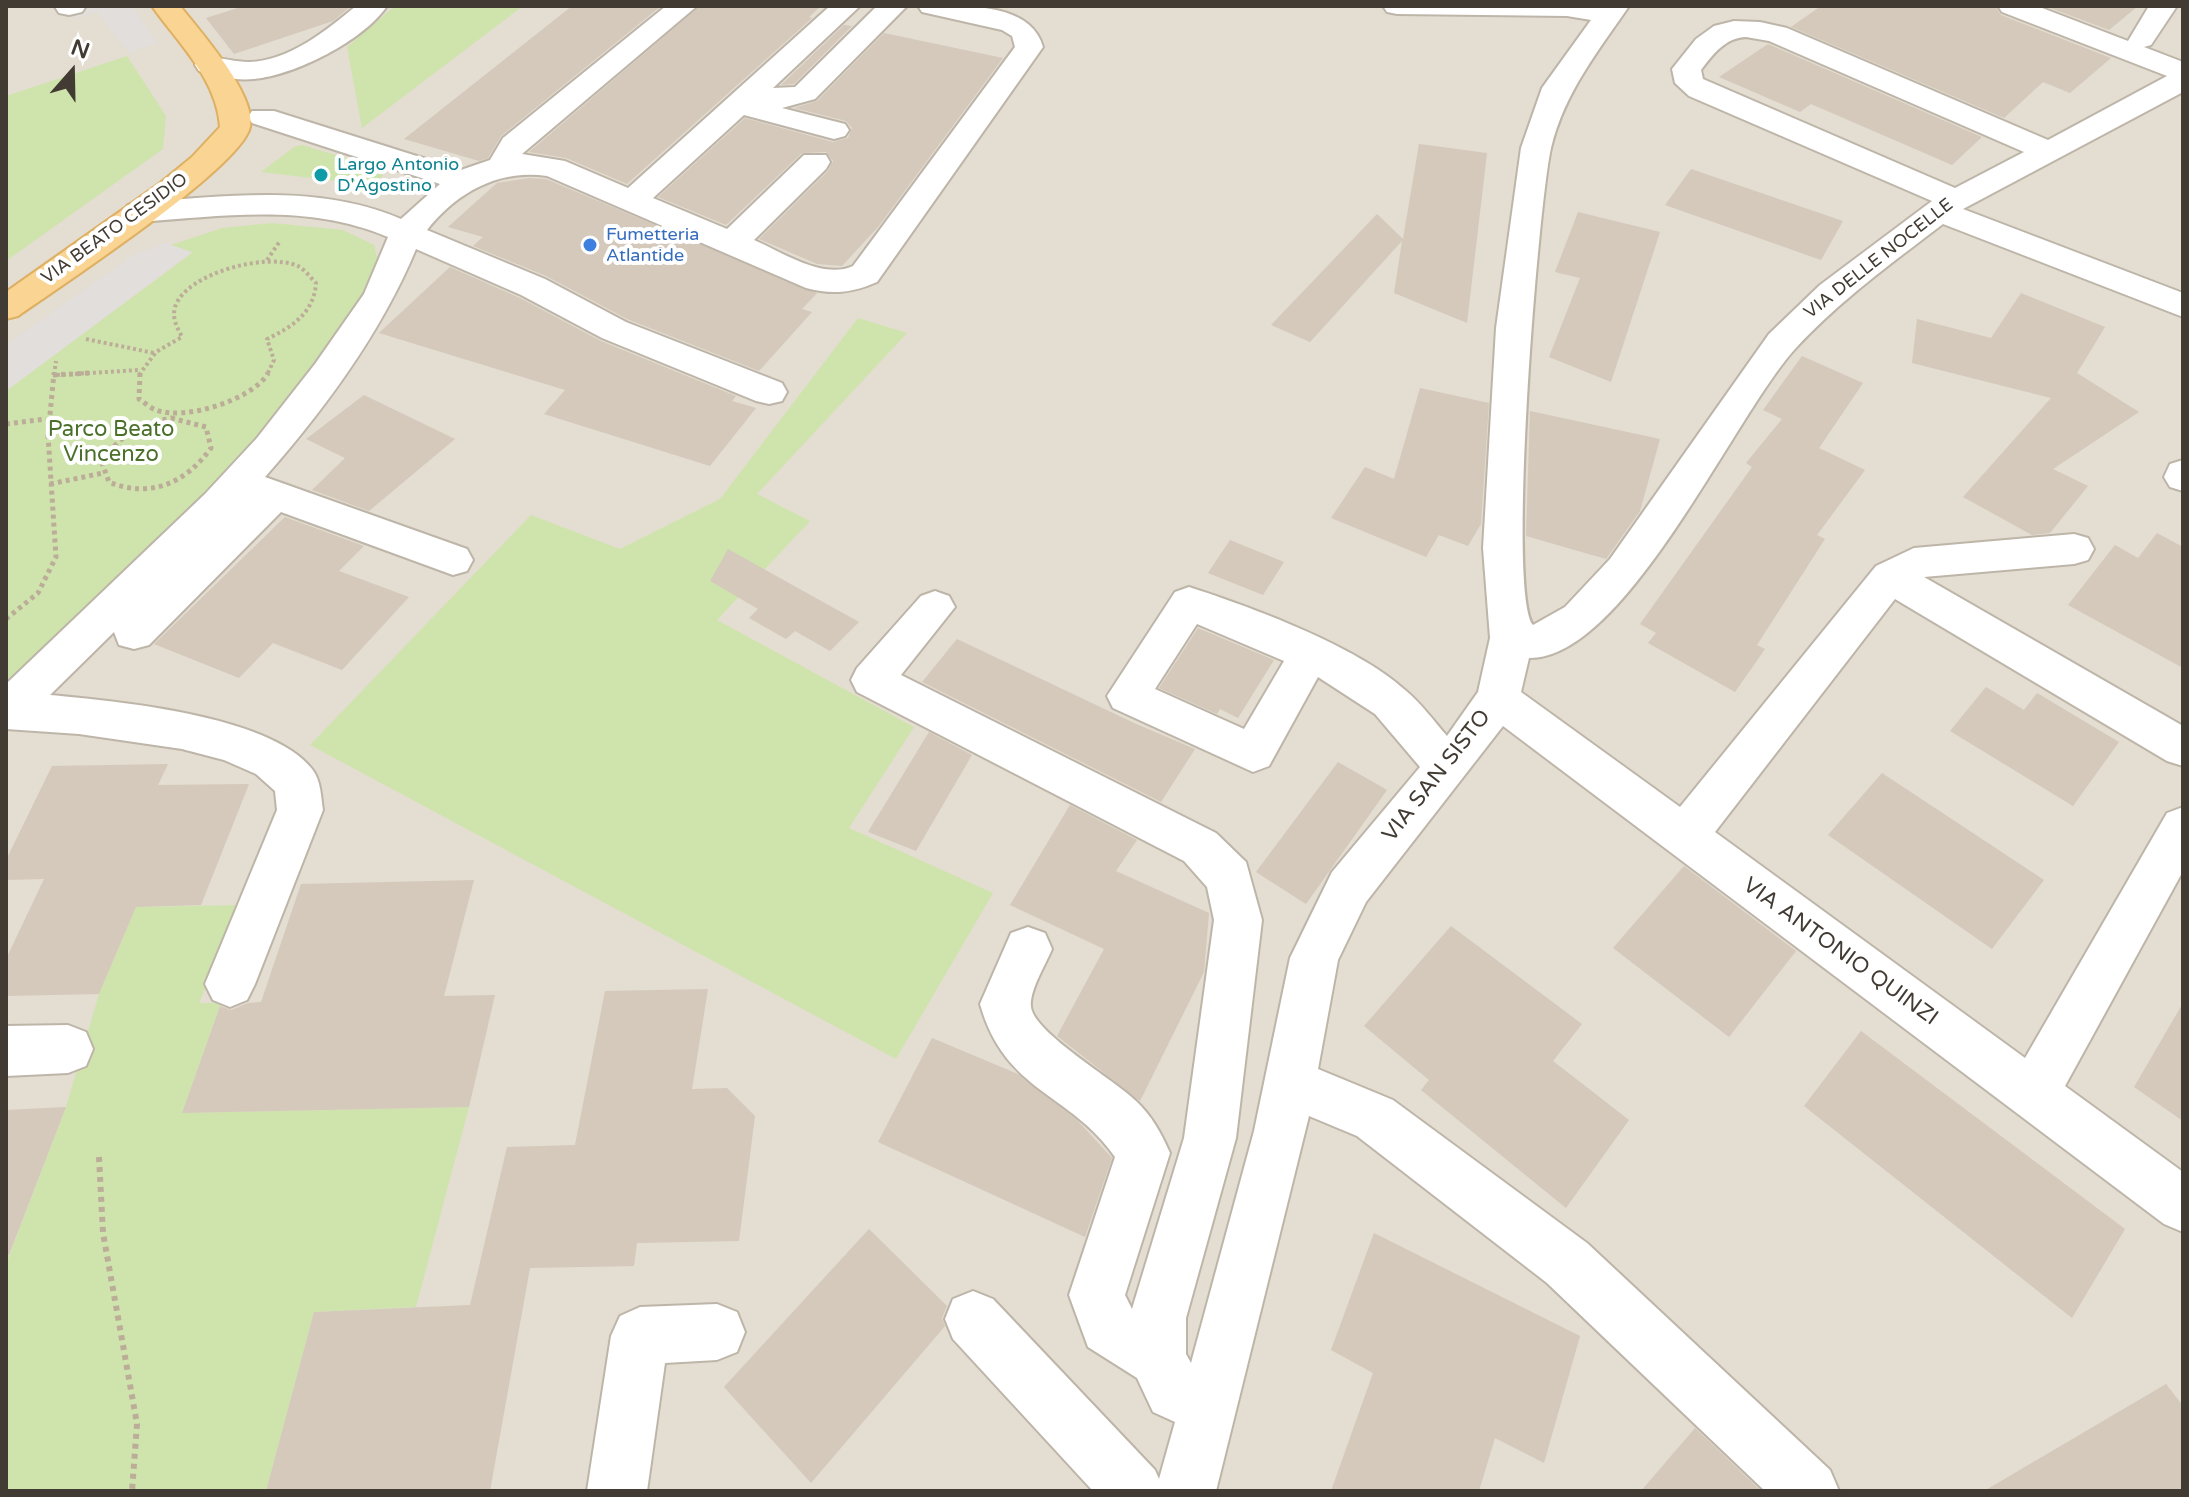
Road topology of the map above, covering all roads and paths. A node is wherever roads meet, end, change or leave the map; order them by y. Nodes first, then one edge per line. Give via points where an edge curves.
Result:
1 (166, 6) edge
2 (373, 6) edge
3 (683, 6) edge
4 (846, 6) edge
5 (893, 6) edge
6 (932, 6) edge
7 (1397, 6) edge
8 (2012, 6) edge
9 (2052, 6) edge
10 (2163, 6) edge
11 (1613, 10) edge
12 (349, 26) junction
13 (2141, 39) junction
14 (2183, 55) edge
15 (209, 65) junction
16 (2183, 72) edge
17 (2183, 78) edge
18 (746, 98) junction
19 (279, 101) junction
20 (834, 130) dead end
21 (222, 149) junction
22 (2047, 151) junction
23 (815, 162) dead end
24 (505, 165) junction
25 (463, 181) junction
26 (632, 201) junction
27 (1948, 205) junction
28 (139, 212) junction
29 (407, 232) junction
30 (731, 244) junction
31 (2183, 306) edge
32 (6, 308) edge
33 (86, 339) dead end
34 (154, 353) junction
35 (56, 361) dead end
36 (140, 370) junction
37 (53, 375) junction
38 (769, 392) dead end
39 (180, 416) junction
40 (46, 419) junction
41 (6, 424) edge
42 (103, 473) junction
43 (50, 484) junction
44 (257, 489) junction
45 (2074, 549) dead end
46 (453, 560) dead end
47 (1890, 577) junction
48 (935, 607) dead end
49 (6, 619) edge
50 (134, 633) dead end
51 (1511, 638) junction
52 (1309, 656) dead end
53 (1498, 698) junction
54 (7, 710) edge
55 (2183, 748) edge
56 (1447, 767) junction
57 (2183, 827) edge
58 (1684, 837) junction
59 (1028, 949) dead end
60 (230, 984) dead end
61 (68, 1049) dead end
62 (6, 1051) edge
63 (1289, 1082) junction
64 (2033, 1094) junction
65 (99, 1157) dead end
66 (2183, 1205) edge
67 (973, 1319) dead end
68 (717, 1332) dead end
69 (1157, 1358) junction
70 (1208, 1407) junction
71 (132, 1491) edge
72 (617, 1491) edge
73 (1134, 1491) edge
74 (1186, 1491) edge
75 (1809, 1491) edge

1 - 15 main road
2 - 12 street
3 - 24 street via 514,144
4 - 18 street
5 - 18 street via 805,93 783,99
6 - 30 street via 1011,24 1025,32 1029,47 868,270 854,280 824,282
7 - 11 street
8 - 16 street
9 - 13 street
10 - 13 street
11 - 51 street, VIA SAN SISTO via 1549,103 1526,207 1513,328 1503,548
12 - 15 street via 312,51 273,67 240,71
12 - 19 street
13 - 14 street
15 - 21 main road via 234,116 234,131
17 - 22 street, VIA DELLE NOCELLE
18 - 20 street
18 - 26 street
19 - 21 street
19 - 25 street
21 - 28 main road, VIA BEATO CESIDIO
22 - 27 street, VIA DELLE NOCELLE
22 - 27 street via 1758,29 1710,38 1686,69 1699,90
23 - 30 street
24 - 25 street
24 - 26 street via 554,168
25 - 29 street
26 - 30 street
27 - 31 street
27 - 51 street, VIA DELLE NOCELLE via 1832,293 1781,342 1624,570 1580,618 1551,638
28 - 29 street via 259,203 308,205
28 - 32 main road, VIA BEATO CESIDIO
29 - 38 street via 533,287 614,330
29 - 44 street via 387,283
33 - 34 path
34 - 36 path
34 - 39 path via 182,337 173,315 178,302 197,283 225,268 285,261 310,273 316,283 316,294 301,318 267,339 273,356 260,383 225,405
35 - 37 path
36 - 37 path
36 - 39 path via 136,384 147,406
37 - 40 path
39 - 42 path via 127,433 107,453
39 - 42 path via 206,427 211,437 211,448 191,472 175,482 137,491 109,482
40 - 41 path
40 - 43 path
42 - 43 path
43 - 49 path via 53,570 33,600
44 - 46 street
44 - 50 street
44 - 54 street
45 - 47 street via 1914,563
47 - 55 street
47 - 58 street
48 - 69 street via 872,680 1200,847 1229,877 1238,920 1210,1138 1158,1318
51 - 53 street, VIA SAN SISTO
52 - 56 street via 1388,700
53 - 56 street, VIA SAN SISTO
53 - 58 street, VIA ANTONIO QUINZI
54 - 60 street via 160,726 225,742 270,759 295,777 302,795 300,810
56 - 63 street, VIA SAN SISTO via 1349,887 1332,916 1314,958
57 - 64 street
58 - 64 street, VIA ANTONIO QUINZI
59 - 69 street via 1005,1004 1015,1032 1052,1070 1133,1132 1143,1153 1097,1295 1108,1327
61 - 62 street
63 - 70 street, VIA SAN SISTO
63 - 75 street via 1375,1118 1567,1263
64 - 66 street, VIA ANTONIO QUINZI
65 - 71 path via 103,1233 137,1424
67 - 73 street
68 - 72 street via 640,1336
69 - 70 street via 1174,1391
70 - 74 street, VIA SAN SISTO

